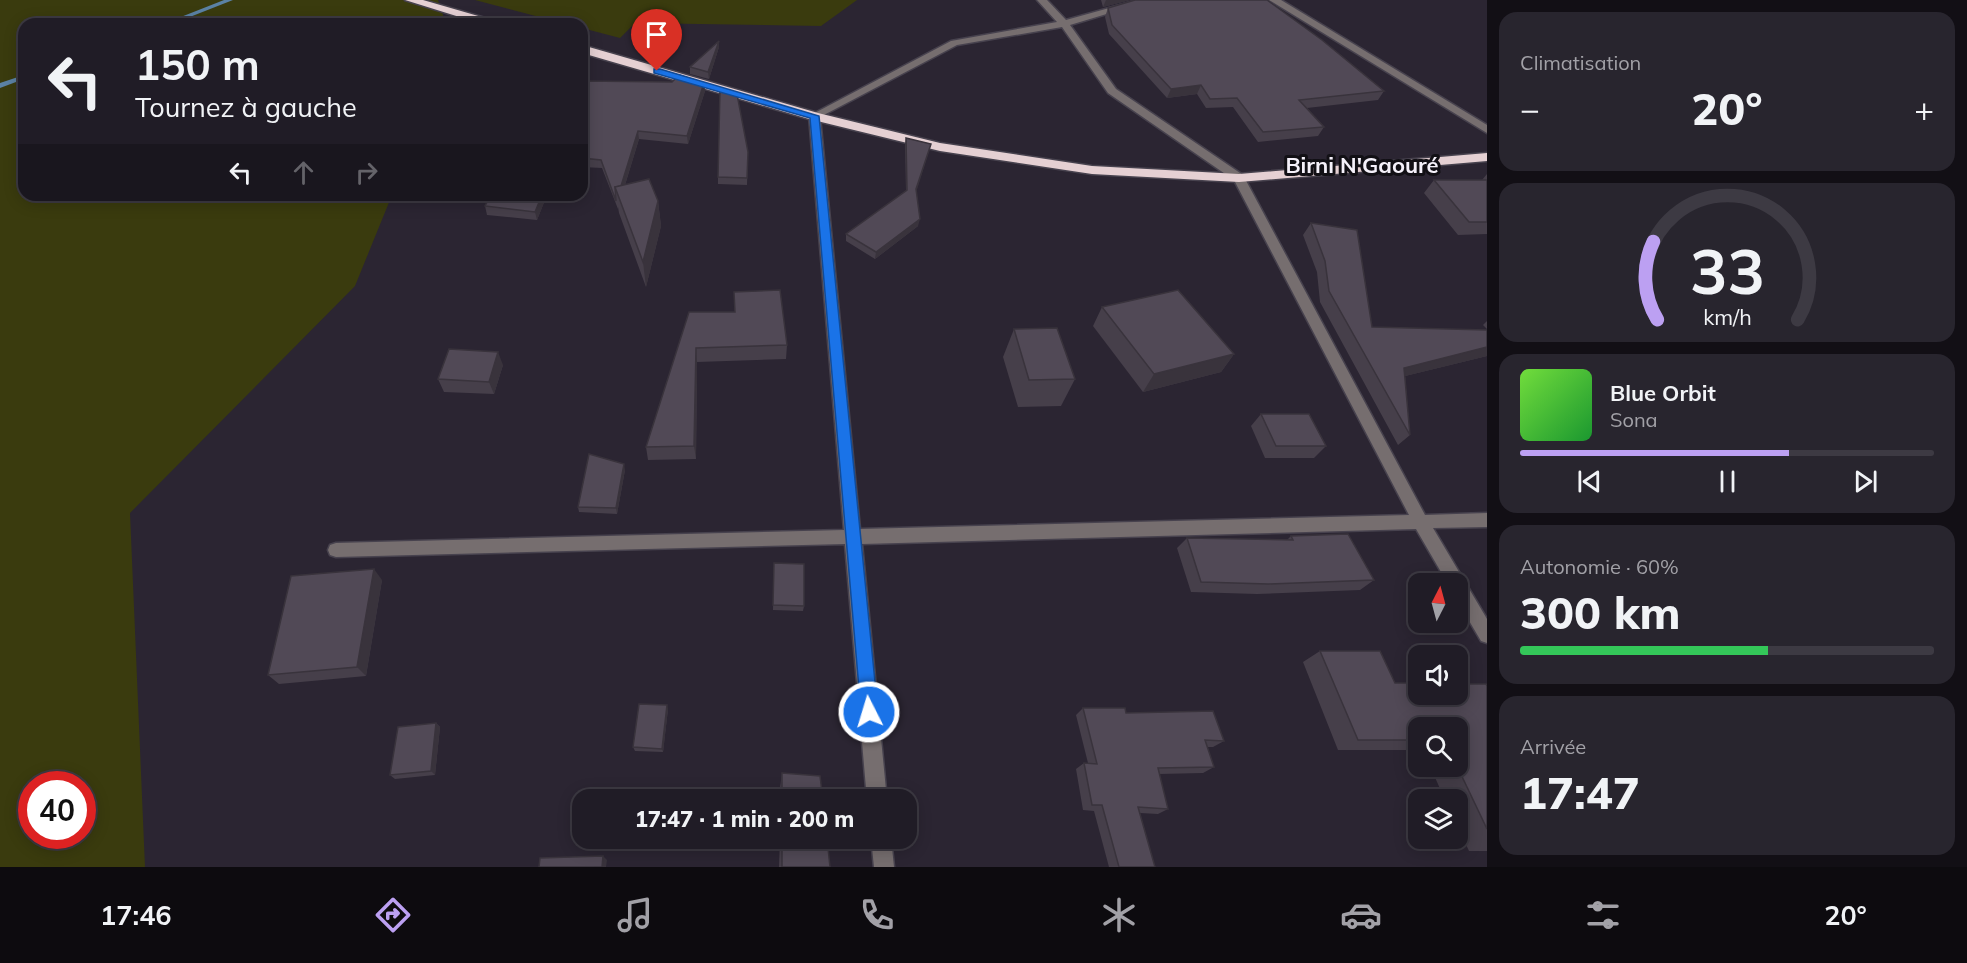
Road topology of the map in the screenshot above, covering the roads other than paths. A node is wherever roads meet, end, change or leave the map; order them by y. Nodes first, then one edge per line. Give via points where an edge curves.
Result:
1 (411, 0) edge
2 (1042, 0) edge
3 (1148, 0) edge
4 (1274, 0) edge
5 (474, 18) edge
6 (1064, 24) junction
7 (588, 51) edge
8 (814, 116) junction
9 (1487, 130) edge
10 (1487, 157) edge
11 (1239, 178) junction
12 (1487, 520) edge
13 (1420, 522) junction
14 (852, 536) junction
15 (336, 550) dead end
16 (1450, 573) edge
17 (1468, 603) edge
18 (1487, 635) edge
19 (877, 789) edge
20 (882, 849) edge
21 (884, 867) edge

1 - 5 highway
2 - 6 street
3 - 6 street
4 - 9 street
6 - 8 street via 954,44
6 - 11 street via 1112,91
7 - 8 highway
8 - 11 highway via 940,147 1015,159 1092,170
8 - 14 street
10 - 11 highway
11 - 13 street
12 - 13 street
13 - 14 street
13 - 16 street
14 - 15 street
14 - 19 street
17 - 18 street
20 - 21 street

